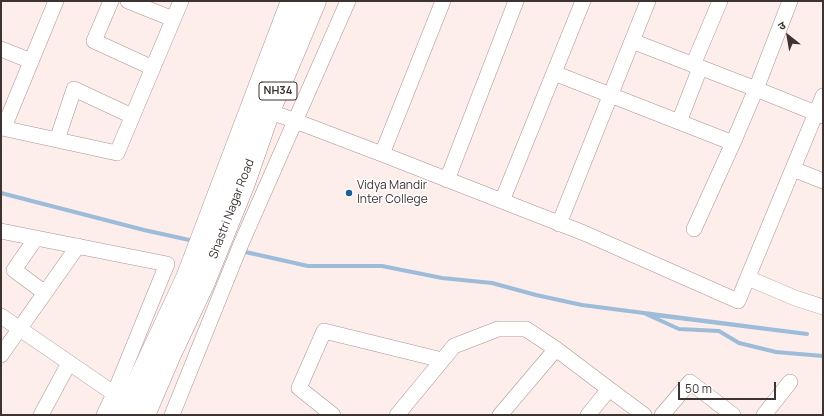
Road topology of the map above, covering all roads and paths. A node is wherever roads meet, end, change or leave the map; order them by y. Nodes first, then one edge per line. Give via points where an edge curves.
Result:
1 (56, 1) edge
2 (111, 1) edge
3 (128, 1) edge
4 (181, 1) edge
5 (315, 1) edge
6 (348, 1) edge
7 (443, 1) edge
8 (516, 1) edge
9 (583, 1) edge
10 (648, 1) edge
11 (720, 1) edge
12 (790, 1) edge
13 (289, 2) edge
14 (173, 19) junction
15 (632, 41) junction
16 (1, 49) edge
17 (31, 61) junction
18 (697, 67) junction
19 (153, 68) junction
20 (554, 73) junction
21 (756, 89) junction
22 (611, 95) junction
23 (823, 96) edge
24 (260, 108) junction
25 (819, 115) edge
26 (132, 116) junction
27 (295, 122) junction
28 (679, 122) junction
29 (2, 128) edge
30 (57, 140) junction
31 (733, 142) junction
32 (382, 154) junction
33 (793, 169) junction
34 (447, 180) junction
35 (823, 181) edge
36 (502, 201) junction
37 (559, 224) junction
38 (694, 229) dead end
39 (1, 231) edge
40 (36, 238) junction
41 (78, 246) junction
42 (748, 278) junction
43 (45, 293) junction
44 (823, 307) edge
45 (1, 316) edge
46 (19, 329) junction
47 (556, 349) junction
48 (1, 355) edge
49 (442, 360) junction
50 (69, 363) junction
51 (790, 382) dead end
52 (609, 389) junction
53 (131, 408) edge
54 (41, 415) edge
55 (104, 415) edge
56 (172, 415) edge
57 (333, 415) edge
58 (397, 415) edge
59 (500, 415) edge
60 (588, 415) edge
61 (644, 415) edge
62 (662, 415) edge
63 (733, 415) edge
64 (764, 415) edge

1 - 17 street
2 - 19 street via 94,41
3 - 14 street
4 - 14 street
5 - 24 highway, Shastri Nagar Road / NH34
6 - 27 street
7 - 32 street
8 - 34 street
9 - 20 street
10 - 15 street
11 - 18 street
12 - 21 street
13 - 24 highway, NH34
14 - 19 street
15 - 18 street
15 - 22 street
16 - 17 street
17 - 29 street
18 - 21 street
18 - 28 street
19 - 26 street
20 - 22 street
20 - 36 street
21 - 25 street
21 - 31 street
22 - 28 street
22 - 37 street
23 - 25 street
24 - 27 street
24 - 53 highway, Shastri Nagar Road / NH34 via 235,180 195,280 171,352
25 - 33 street
26 - 30 street via 117,153
26 - 30 street via 74,89
27 - 32 street
27 - 56 street via 238,251
28 - 31 street
29 - 30 street
31 - 38 street
32 - 34 street
33 - 35 street
33 - 42 street
34 - 36 street
36 - 37 street
37 - 42 street via 738,301
39 - 40 street
40 - 41 street
40 - 43 street via 14,270
41 - 43 street
41 - 53 street via 167,264
42 - 44 street
43 - 46 street
45 - 46 street
46 - 48 street
46 - 50 street
47 - 49 street via 526,329 498,329 454,346
47 - 52 street
47 - 59 street
49 - 57 street via 324,331 298,388
49 - 58 street
50 - 53 street
50 - 54 street
51 - 64 street
52 - 60 street
52 - 61 street
53 - 55 street
62 - 63 street via 690,382

